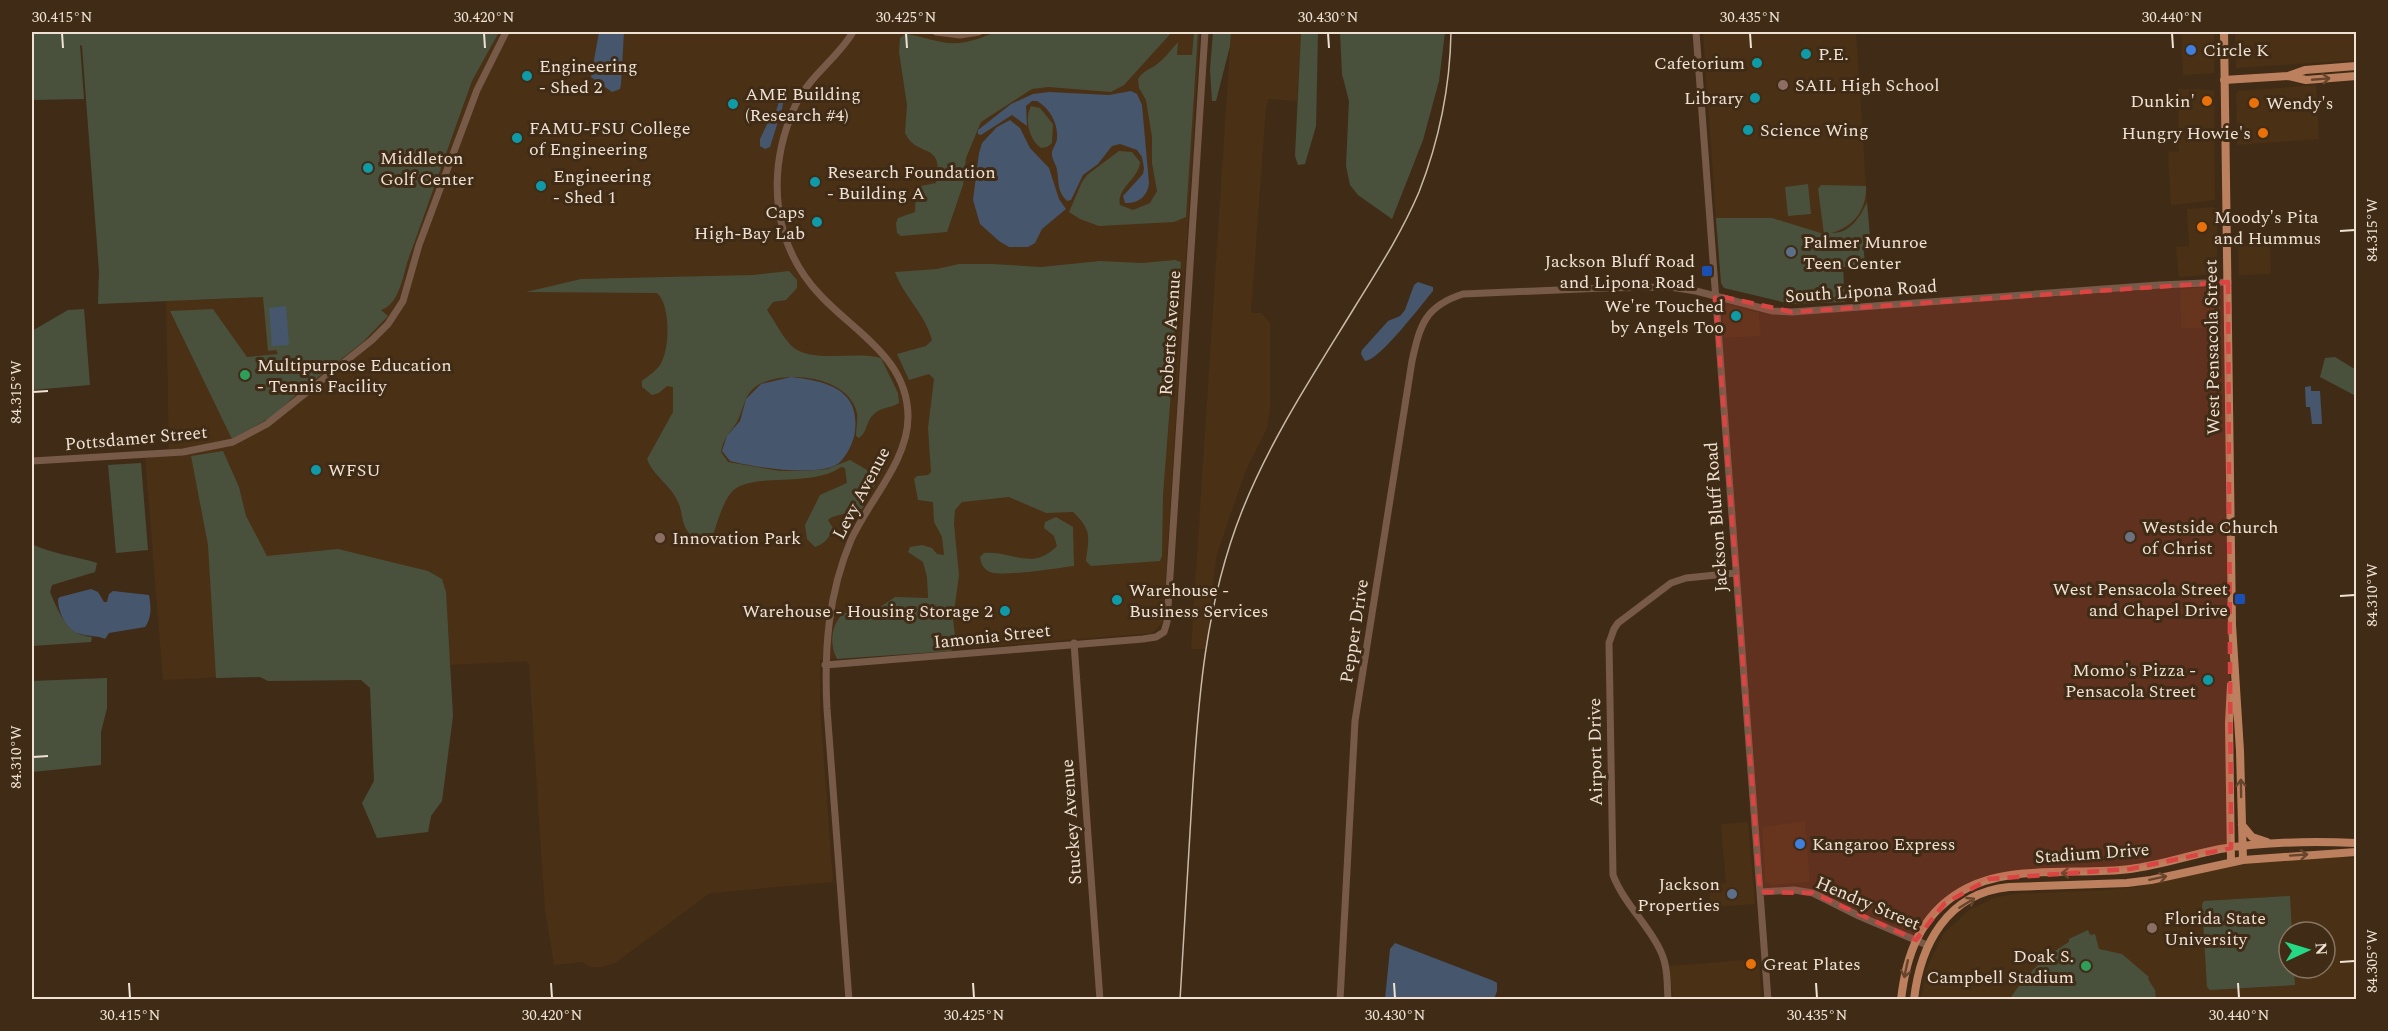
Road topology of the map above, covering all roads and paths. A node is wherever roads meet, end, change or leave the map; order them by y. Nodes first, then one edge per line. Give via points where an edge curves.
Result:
1 (506, 32) edge
2 (853, 32) edge
3 (936, 32) edge
4 (979, 32) edge
5 (1205, 32) edge
6 (1696, 32) edge
7 (2224, 32) edge
8 (2356, 66) edge
9 (2288, 76) junction
10 (2356, 76) edge
11 (2224, 80) junction
12 (2228, 282) junction
13 (1463, 294) joint
14 (1715, 295) junction
15 (32, 461) edge
16 (1736, 573) junction
17 (1162, 635) joint
18 (1074, 643) junction
19 (2233, 662) junction
20 (825, 664) junction
21 (2242, 825) junction
22 (2356, 843) edge
23 (2273, 844) junction
24 (2242, 847) junction
25 (2231, 848) junction
26 (2356, 852) edge
27 (2242, 860) junction
28 (2231, 861) junction
29 (1760, 892) junction
30 (1916, 940) junction
31 (1928, 945) junction
32 (849, 999) edge
33 (1100, 999) edge
34 (1340, 999) edge
35 (1668, 999) edge
36 (1768, 999) edge
37 (1901, 999) edge
38 (1914, 999) edge

1 - 15 street, Pottsdamer Street via 477,90 403,301 372,340 267,424 233,442 183,452
2 - 20 street, Levy Avenue via 808,84 791,116 777,170 778,209 788,246 808,281 890,361 904,389 908,419 898,458 866,509 845,557 831,604
3 - 4 street
5 - 17 street, Roberts Avenue via 1167,622
6 - 14 street, Jackson Bluff Road
7 - 11 main road, West Pensacola Street
8 - 9 main road via 2305,70
9 -> 10 main road via 2306,80
9 - 11 main road
11 - 12 main road, West Pensacola Street
12 - 14 street, South Lipona Road via 1792,312 1773,311
12 - 19 main road, West Pensacola Street
13 - 14 street, South Lipona Road via 1650,287
13 - 34 street, Pepper Drive via 1440,304 1424,321 1412,361 1355,721
14 - 16 street, Jackson Bluff Road
16 - 29 street, Jackson Bluff Road
16 - 35 street, Airport Drive via 1671,583 1618,623 1609,643 1612,867 1620,890 1661,952
17 - 18 street, Iamonia Street
18 - 20 street, Iamonia Street
18 - 33 street, Stuckey Avenue
21 -> 19 main road, West Pensacola Street
19 - 25 main road, West Pensacola Street via 2229,723
20 - 32 street, Levy Avenue
21 - 23 main road via 2256,839
21 - 24 main road, West Pensacola Street
22 - 23 main road, Stadium Drive
23 - 24 main road, Stadium Drive
24 - 25 main road, Stadium Drive
24 - 27 main road, West Pensacola Street
25 - 28 main road, West Pensacola Street
25 -> 30 main road, Stadium Drive via 2130,869 1991,879 1965,889 1944,904
27 -> 26 main road, Stadium Drive
27 - 28 main road, Stadium Drive
31 -> 28 main road, Stadium Drive via 1953,912 1992,890 2138,882
29 - 30 street, Hendry Street via 1813,893
29 - 36 street, Jackson Bluff Road
30 - 31 street, Hendry Street
30 -> 37 main road, Stadium Drive via 1906,965
31 - 38 main road, Stadium Drive via 1918,968

